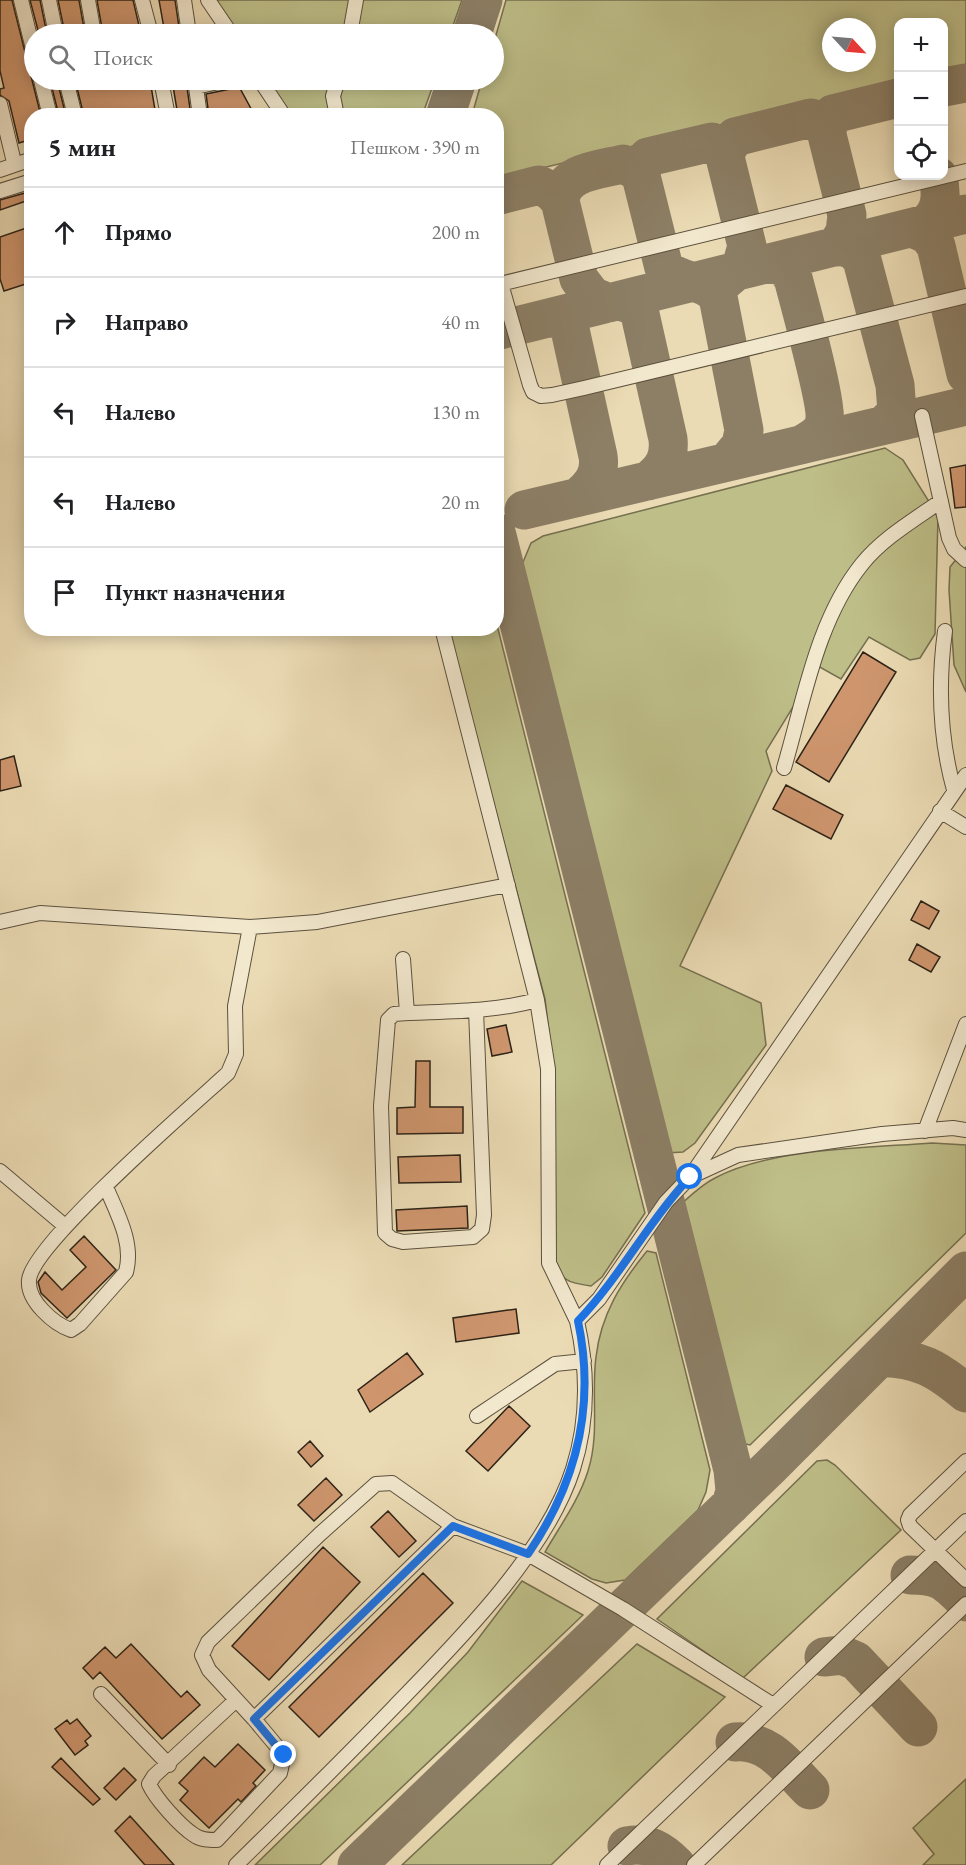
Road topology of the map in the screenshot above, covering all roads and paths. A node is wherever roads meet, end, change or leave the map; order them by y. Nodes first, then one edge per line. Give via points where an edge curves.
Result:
1 (21, 0) edge
2 (49, 0) edge
3 (88, 0) edge
4 (142, 0) edge
5 (183, 0) edge
6 (208, 0) edge
7 (356, 0) edge
8 (27, 24) edge
9 (54, 24) edge
10 (92, 24) edge
11 (149, 24) edge
12 (187, 24) edge
13 (224, 24) edge
14 (352, 24) edge
15 (44, 90) edge
16 (68, 90) edge
17 (163, 90) edge
18 (197, 90) edge
19 (267, 90) edge
20 (335, 90) edge
21 (0, 104) edge
22 (48, 108) edge
23 (73, 108) edge
24 (166, 108) edge
25 (199, 108) edge
26 (279, 108) edge
27 (335, 108) edge
28 (24, 155) edge
29 (7, 160) edge
30 (24, 162) edge
31 (0, 170) edge
32 (966, 171) edge
33 (24, 184) edge
34 (0, 191) edge
35 (504, 283) edge
36 (966, 296) edge
37 (504, 300) edge
38 (922, 416) dead end
39 (941, 501) junction
40 (966, 560) edge
41 (945, 631) dead end
42 (444, 636) edge
43 (784, 768) dead end
44 (966, 775) edge
45 (954, 790) junction
46 (940, 811) junction
47 (966, 826) edge
48 (508, 885) junction
49 (0, 922) edge
50 (250, 927) junction
51 (403, 959) dead end
52 (537, 1000) junction
53 (476, 1010) junction
54 (407, 1013) junction
55 (966, 1024) edge
56 (966, 1130) edge
57 (925, 1131) junction
58 (0, 1171) edge
59 (690, 1177) junction
60 (106, 1187) junction
61 (65, 1226) junction
62 (578, 1321) junction
63 (584, 1361) junction
64 (477, 1416) dead end
65 (966, 1461) edge
66 (966, 1521) edge
67 (453, 1526) junction
68 (936, 1550) junction
69 (528, 1554) junction
70 (966, 1580) edge
71 (966, 1604) edge
72 (101, 1694) dead end
73 (235, 1701) junction
74 (774, 1705) junction
75 (254, 1719) junction
76 (169, 1765) junction
77 (236, 1865) edge
78 (607, 1865) edge
79 (694, 1865) edge

1 - 8 lane
2 - 9 lane
3 - 10 lane
4 - 11 lane
5 - 12 lane
6 - 13 lane
7 - 14 lane
15 - 22 lane
16 - 23 lane
17 - 24 lane
18 - 25 lane
19 - 26 lane
20 - 27 lane
21 - 29 lane
28 - 29 lane
30 - 31 lane
32 - 35 lane
33 - 34 lane
36 - 37 lane via 541,396 530,385
38 - 39 lane
39 - 40 lane via 949,538
39 - 43 lane via 862,563 840,597 819,649
41 - 45 lane via 940,669 947,765
42 - 48 lane
44 - 45 lane
45 - 46 lane
46 - 47 lane
46 - 59 lane
48 - 50 lane via 317,922
48 - 52 lane
49 - 50 lane via 40,913
50 - 60 lane via 235,1006 236,1054 228,1073
51 - 54 lane
52 - 53 lane
52 - 62 lane via 548,1069 549,1263
53 - 54 lane
53 - 54 lane via 482,1229 473,1237 403,1242 385,1233 381,1106 388,1020 394,1014
55 - 57 lane
56 - 57 lane
57 - 59 lane via 738,1155
58 - 61 lane
59 - 62 lane via 666,1202 599,1299
60 - 61 lane
60 - 61 lane via 128,1246 129,1261 126,1272 71,1330 39,1306 28,1282
62 - 63 lane
63 - 64 lane via 555,1364
63 - 69 lane via 582,1434 572,1471 550,1522
65 - 68 lane via 908,1520
66 - 68 lane
67 - 69 lane
67 - 73 lane via 392,1483 376,1484 208,1642 202,1655 209,1670
67 - 75 lane
68 - 70 lane
68 - 74 lane
69 - 74 lane
69 - 77 lane via 456,1643
71 - 79 lane
72 - 76 lane
73 - 75 lane
73 - 76 lane
74 - 78 lane
75 - 76 lane via 284,1755 284,1764 218,1840 194,1835 153,1794 149,1784

